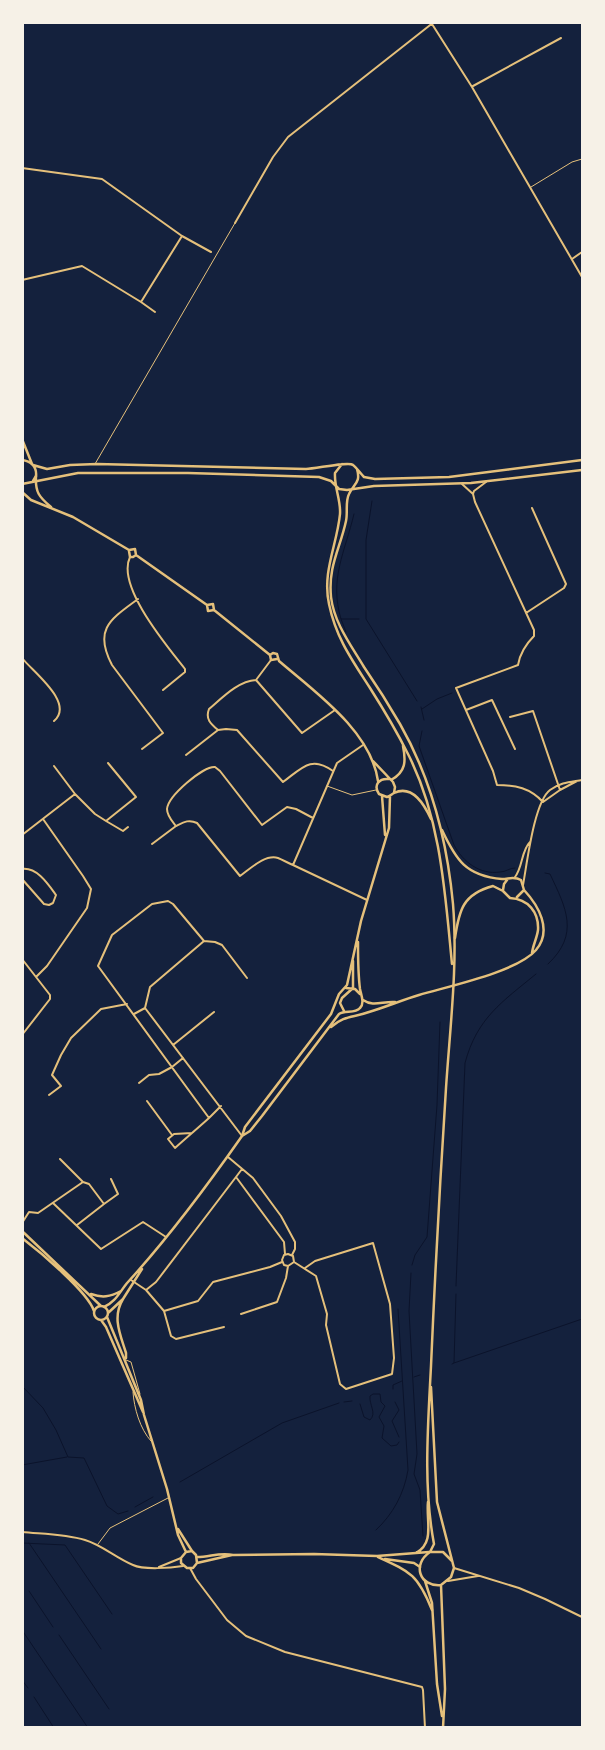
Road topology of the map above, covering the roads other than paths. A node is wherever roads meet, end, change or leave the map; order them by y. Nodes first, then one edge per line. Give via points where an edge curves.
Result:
1 (433, 23) edge
2 (561, 38) dead end
3 (472, 87) junction
4 (582, 159) edge
5 (22, 168) edge
6 (530, 187) junction
7 (235, 223) joint
8 (182, 236) junction
9 (211, 252) dead end
10 (582, 252) edge
11 (572, 259) junction
12 (582, 277) edge
13 (22, 280) edge
14 (141, 302) junction
15 (154, 312) dead end
16 (23, 441) edge
17 (22, 454) edge
18 (22, 460) edge
19 (582, 460) edge
20 (343, 463) junction
21 (95, 464) junction
22 (33, 465) junction
23 (357, 469) junction
24 (582, 470) edge
25 (34, 482) junction
26 (487, 482) junction
27 (22, 484) edge
28 (461, 484) junction
29 (337, 486) junction
30 (351, 489) junction
31 (22, 492) edge
32 (473, 494) junction
33 (532, 508) dead end
34 (55, 509) junction
35 (129, 550) junction
36 (136, 555) junction
37 (130, 556) junction
38 (138, 599) junction
39 (207, 604) junction
40 (214, 610) junction
41 (526, 613) junction
42 (270, 655) junction
43 (22, 658) edge
44 (277, 659) junction
45 (271, 660) junction
46 (256, 680) junction
47 (163, 690) dead end
48 (335, 710) junction
49 (466, 710) junction
50 (510, 717) dead end
51 (54, 721) dead end
52 (218, 730) junction
53 (363, 744) junction
54 (403, 746) junction
55 (142, 749) dead end
56 (515, 749) dead end
57 (186, 755) dead end
58 (372, 759) junction
59 (108, 763) dead end
60 (54, 766) dead end
61 (333, 771) junction
62 (390, 779) junction
63 (582, 780) edge
64 (378, 781) junction
65 (577, 781) junction
66 (326, 786) junction
67 (557, 786) junction
68 (376, 790) junction
69 (560, 790) junction
70 (394, 793) junction
71 (75, 794) junction
72 (382, 796) junction
73 (390, 796) junction
74 (543, 802) junction
75 (313, 818) junction
76 (43, 819) junction
77 (106, 820) junction
78 (433, 825) junction
79 (176, 826) junction
80 (128, 828) dead end
81 (441, 828) junction
82 (22, 835) edge
83 (385, 836) junction
84 (530, 842) junction
85 (152, 844) dead end
86 (293, 865) junction
87 (22, 869) edge
88 (515, 877) junction
89 (22, 879) edge
90 (508, 879) junction
91 (523, 885) junction
92 (503, 890) junction
93 (524, 890) junction
94 (517, 897) junction
95 (367, 900) junction
96 (204, 941) junction
97 (358, 942) junction
98 (455, 942) junction
99 (531, 955) junction
100 (353, 957) junction
101 (22, 959) edge
102 (453, 973) junction
103 (37, 976) junction
104 (247, 978) dead end
105 (352, 988) junction
106 (345, 989) junction
107 (361, 995) junction
108 (363, 1000) junction
109 (395, 1002) junction
110 (127, 1004) junction
111 (145, 1008) junction
112 (344, 1011) junction
113 (214, 1012) dead end
114 (134, 1014) junction
115 (351, 1016) junction
116 (328, 1030) junction
117 (22, 1035) edge
118 (172, 1045) junction
119 (183, 1058) junction
120 (172, 1067) junction
121 (139, 1083) dead end
122 (49, 1095) dead end
123 (147, 1101) dead end
124 (221, 1106) junction
125 (209, 1118) junction
126 (192, 1133) junction
127 (172, 1135) junction
128 (242, 1136) junction
129 (228, 1157) junction
130 (60, 1159) dead end
131 (242, 1169) junction
132 (236, 1177) junction
133 (112, 1179) dead end
134 (83, 1182) junction
135 (53, 1203) junction
136 (104, 1204) junction
137 (22, 1223) edge
138 (77, 1225) junction
139 (22, 1231) edge
140 (166, 1237) junction
141 (22, 1238) edge
142 (285, 1254) junction
143 (292, 1255) junction
144 (282, 1262) junction
145 (294, 1262) junction
146 (146, 1264) junction
147 (288, 1266) junction
148 (305, 1268) junction
149 (131, 1280) junction
150 (135, 1282) junction
151 (122, 1290) junction
152 (146, 1290) junction
153 (88, 1292) junction
154 (123, 1299) junction
155 (103, 1306) junction
156 (94, 1311) junction
157 (164, 1311) junction
158 (241, 1314) dead end
159 (108, 1315) junction
160 (101, 1320) junction
161 (224, 1327) dead end
162 (126, 1360) junction
163 (431, 1367) junction
164 (133, 1391) junction
165 (144, 1415) junction
166 (153, 1444) junction
167 (428, 1496) junction
168 (169, 1497) junction
169 (177, 1528) junction
170 (22, 1532) edge
171 (97, 1545) junction
172 (186, 1552) junction
173 (192, 1552) junction
174 (430, 1552) junction
175 (412, 1554) junction
176 (233, 1555) junction
177 (377, 1556) junction
178 (197, 1557) junction
179 (181, 1558) junction
180 (452, 1561) junction
181 (197, 1563) junction
182 (159, 1566) junction
183 (183, 1566) junction
184 (420, 1567) junction
185 (190, 1568) junction
186 (454, 1568) junction
187 (481, 1576) junction
188 (425, 1580) junction
189 (448, 1581) junction
190 (441, 1585) junction
191 (432, 1612) junction
192 (582, 1617) edge
193 (443, 1720) junction
194 (425, 1728) edge
195 (443, 1728) edge

1 - 3 street
1 - 7 street via 288,137
2 - 3 street
3 - 6 street
4 - 6 lane
5 - 8 street via 102,179
6 - 11 street
7 - 21 lane
8 - 9 street
8 - 14 street
10 - 11 street
11 - 12 street
13 - 14 street via 82,266
14 - 15 street
16 - 17 street
16 - 22 street
18 - 22 street
19 - 23 street via 449,477 369,479
20 - 21 street via 319,468 284,469
20 - 23 street via 351,463
20 - 29 street via 335,473
21 - 22 street via 47,469
22 - 25 street via 37,473
23 - 30 street via 359,476
24 - 26 street
25 - 27 street
25 - 29 street via 66,474 188,473 313,476
25 - 34 street via 38,495
26 - 28 street
26 - 32 street
28 - 30 street
28 - 32 street
29 - 30 street
29 - 54 street via 340,512 329,564 327,595 333,622 340,640
30 - 81 street via 345,525 332,567 331,598 344,634 415,751
31 - 34 street via 31,500
32 - 41 street
33 - 41 street via 566,584
34 - 35 street
35 - 36 street via 135,549
35 - 37 street
36 - 37 street
36 - 39 street
37 - 38 street via 130,582
38 - 47 street via 141,609 185,669
38 - 55 street via 109,622 104,641 112,665 163,733
39 - 40 street via 213,604
39 - 40 street via 208,611
40 - 42 street
41 - 49 street via 534,636 525,644 518,665 456,688
42 - 44 street via 276,654
42 - 45 street
43 - 51 street via 60,702 61,711
44 - 45 street
44 - 48 street
45 - 46 street
46 - 48 street via 302,734
46 - 52 street via 241,684 209,709 208,720
48 - 53 street
49 - 56 street via 492,700
49 - 74 street via 497,785 527,789
50 - 67 street via 533,711
52 - 57 street
52 - 61 street via 237,730 283,782 312,763
53 - 58 street
53 - 61 street via 337,763
54 - 62 street via 405,765 402,772
54 - 78 street via 417,775
58 - 62 street
58 - 64 street
59 - 77 street via 136,797
60 - 71 street
61 - 66 street
62 - 64 street
62 - 70 street via 395,787
63 - 65 street
64 - 68 street
65 - 67 street
65 - 69 street
66 - 68 lane via 352,795
66 - 75 street
67 - 69 street
67 - 74 street via 543,796
68 - 72 street
69 - 74 street
70 - 73 street
70 - 78 street via 415,796 426,807
71 - 76 street
71 - 77 street via 94,814
72 - 73 street
72 - 83 street
73 - 83 street via 389,828
74 - 84 street
75 - 79 street via 287,807 262,825 220,771 211,767 173,795 167,808
75 - 86 street
76 - 82 street
76 - 103 street via 91,889 87,908 48,966
77 - 80 street via 123,831
78 - 102 street via 441,858
79 - 85 street
79 - 86 street via 186,821 197,823 240,876 265,859 276,857
81 - 90 street via 453,854 469,870
81 - 98 street via 449,869
83 - 95 street
84 - 88 street
84 - 91 street
86 - 95 street
87 - 89 street via 38,874 56,895 53,903 44,904
88 - 90 street
88 - 91 street
90 - 92 street
91 - 93 street
92 - 94 street via 507,896
92 - 98 street via 493,886 469,898 461,909
93 - 94 street
93 - 99 street via 538,906 543,923 541,942
94 - 99 street via 527,903 537,918 538,931
95 - 97 street
96 - 104 street via 222,946
96 - 110 street via 178,907 168,901 152,904 112,935 98,966
96 - 111 street via 150,987
97 - 100 street
97 - 107 street
98 - 102 street
99 - 109 street via 499,972
100 - 105 street
100 - 106 street
101 - 103 street
102 - 163 street
103 - 117 street via 50,999
105 - 106 street
105 - 107 street
105 - 112 street via 340,1003
106 - 128 street via 339,994 331,1014
107 - 108 street
108 - 109 street via 373,1004
108 - 112 street via 356,1011
109 - 115 street
110 - 114 street
110 - 122 street via 101,1008 71,1038 52,1075 61,1086
111 - 114 street
111 - 118 street
112 - 115 street
112 - 116 street
113 - 118 street
114 - 120 street
115 - 116 street via 341,1019
116 - 128 street via 250,1131
118 - 119 street
119 - 120 street
119 - 124 street
120 - 121 street via 149,1075
120 - 125 street
123 - 127 street
124 - 125 street
124 - 128 street
125 - 126 street
126 - 127 street
126 - 127 street via 174,1148 168,1139
128 - 129 street
129 - 131 street
129 - 140 street
130 - 134 street
131 - 132 street
131 - 143 street via 253,1178 282,1216 295,1242
132 - 142 street via 284,1242
132 - 152 street via 156,1282
133 - 136 street via 118,1194
134 - 135 street
134 - 136 street via 89,1184
135 - 137 street via 38,1213 29,1212
135 - 138 street
136 - 138 street
138 - 140 street via 101,1250 143,1222
139 - 153 street
140 - 146 street
141 - 156 street via 76,1287
142 - 143 street
142 - 144 street
143 - 145 street
144 - 147 street
144 - 157 street via 213,1282 198,1301
145 - 147 street
145 - 148 street
146 - 149 street
146 - 150 street
147 - 158 street via 277,1302
148 - 148 street via 315,1261 373,1244 390,1304 392,1374 346,1389 340,1384 316,1276
149 - 150 street
149 - 151 street
150 - 152 street
150 - 154 street
151 - 153 street via 106,1297
151 - 155 street via 116,1299
152 - 157 street
153 - 155 street
154 - 159 street
154 - 162 street via 116,1320
155 - 156 street via 97,1306
155 - 159 street
156 - 160 street via 95,1318
157 - 161 street via 171,1336 176,1339
159 - 160 street
159 - 162 street
160 - 164 street
162 - 165 street
163 - 167 street
163 - 180 street via 437,1502
164 - 165 street
164 - 166 lane via 144,1434
165 - 166 street
166 - 168 street
167 - 174 street via 434,1544
167 - 175 street via 428,1540 423,1549
168 - 169 street
168 - 171 lane via 110,1528
169 - 172 street
169 - 173 street
170 - 171 street via 73,1537
171 - 182 street via 132,1565
172 - 173 street
172 - 179 street
173 - 178 street
174 - 175 street
174 - 180 street via 443,1552
174 - 184 street
175 - 177 street
176 - 177 street
176 - 178 street via 221,1553
176 - 181 street
177 - 184 street
177 - 191 street via 414,1576 427,1596
178 - 181 street
179 - 182 street
179 - 183 street
180 - 186 street
181 - 185 street
182 - 183 street
183 - 185 street
184 - 188 street
185 - 194 street via 227,1620 246,1636 285,1652 422,1687
186 - 187 street
186 - 189 street
187 - 189 street
187 - 192 street via 545,1599
188 - 190 street
188 - 191 street
189 - 190 street
190 - 193 street via 446,1689
191 - 193 street
193 - 195 street

